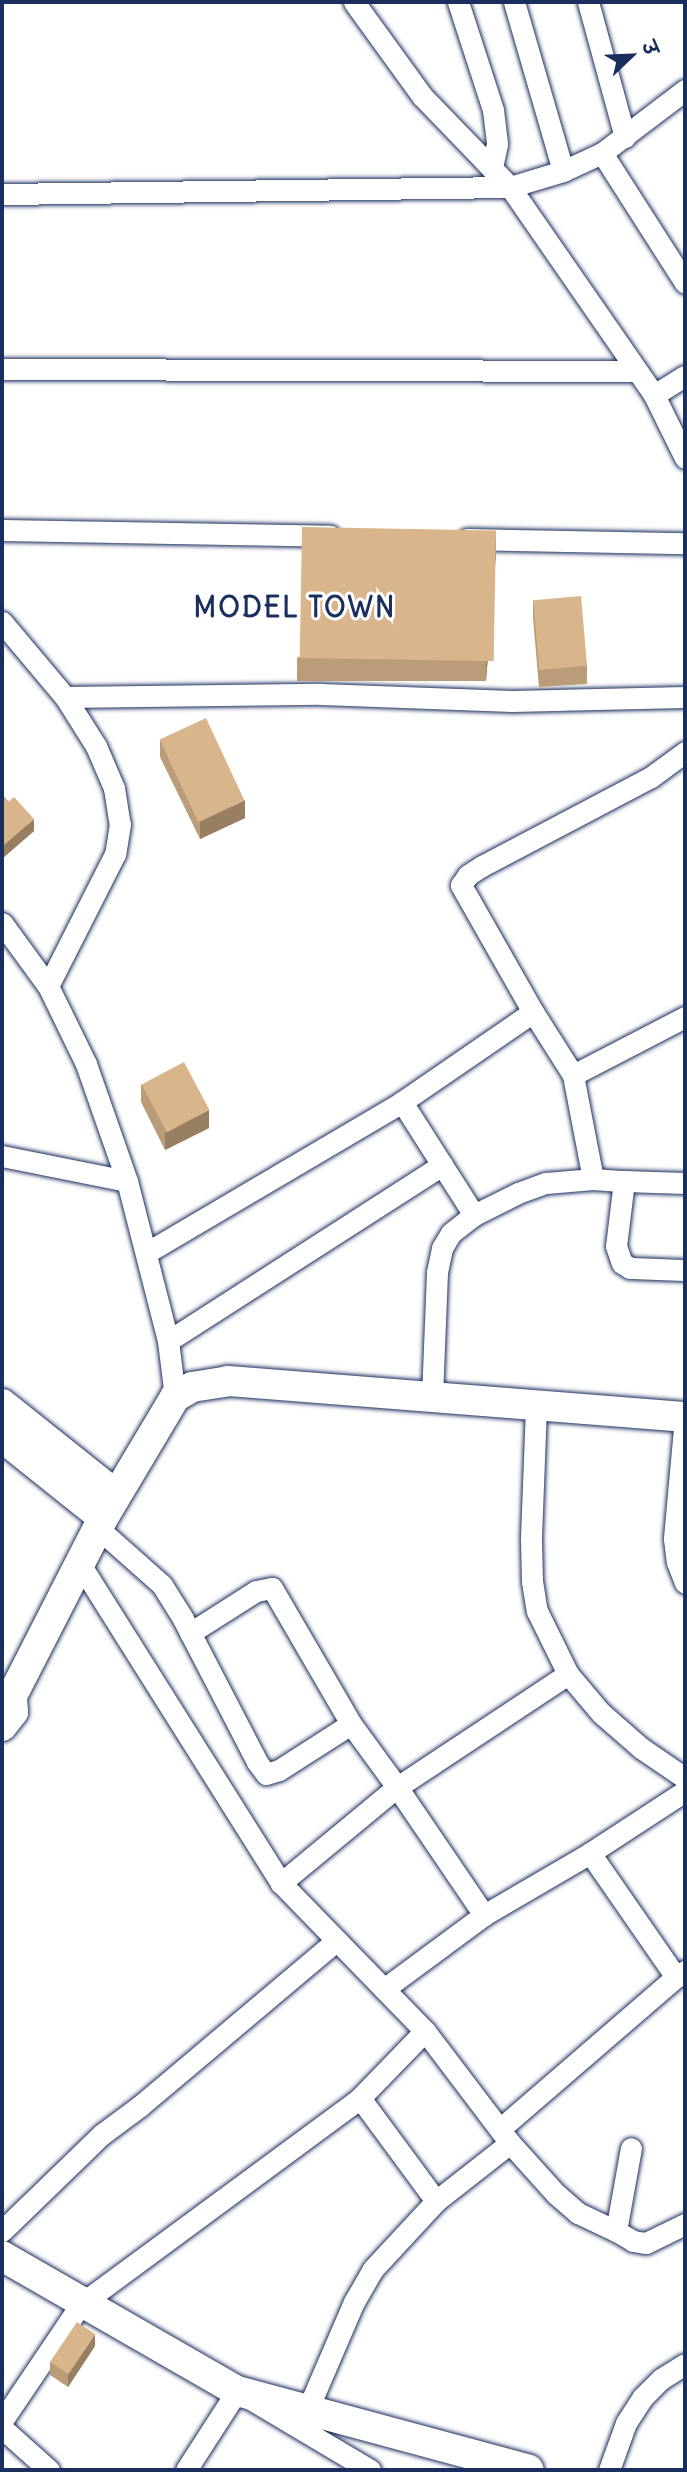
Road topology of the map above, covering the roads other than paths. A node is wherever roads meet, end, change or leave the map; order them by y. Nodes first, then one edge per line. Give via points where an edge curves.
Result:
1 (354, 2) edge
2 (458, 2) edge
3 (514, 2) edge
4 (587, 2) edge
5 (685, 90) edge
6 (625, 137) junction
7 (602, 153) junction
8 (492, 168) junction
9 (562, 171) junction
10 (510, 187) junction
11 (2, 194) edge
12 (685, 283) edge
13 (2, 369) edge
14 (637, 371) junction
15 (685, 376) edge
16 (654, 395) junction
17 (685, 458) edge
18 (2, 530) edge
19 (351, 537) edge
20 (448, 538) edge
21 (685, 543) edge
22 (2, 622) edge
23 (65, 697) junction
24 (685, 697) edge
25 (685, 752) edge
26 (2, 923) edge
27 (48, 986) junction
28 (533, 1013) junction
29 (685, 1017) edge
30 (573, 1075) junction
31 (402, 1102) junction
32 (2, 1156) edge
33 (442, 1165) junction
34 (593, 1179) junction
35 (127, 1181) junction
36 (624, 1181) junction
37 (685, 1183) edge
38 (474, 1215) junction
39 (146, 1254) junction
40 (685, 1270) edge
41 (168, 1341) junction
42 (175, 1397) junction
43 (432, 1397) junction
44 (2, 1404) edge
45 (536, 1407) junction
46 (685, 1417) edge
47 (2, 1437) edge
48 (106, 1514) junction
49 (80, 1564) junction
50 (685, 1583) edge
51 (190, 1633) junction
52 (568, 1674) junction
53 (7, 1698) edge
54 (351, 1724) junction
55 (2, 1726) edge
56 (685, 1778) edge
57 (397, 1787) junction
58 (685, 1791) edge
59 (590, 1853) junction
60 (281, 1883) junction
61 (484, 1915) junction
62 (336, 1941) junction
63 (680, 1974) edge
64 (384, 1989) junction
65 (425, 2031) junction
66 (360, 2098) junction
67 (505, 2135) junction
68 (632, 2148) dead end
69 (436, 2201) junction
70 (685, 2224) edge
71 (2, 2231) edge
72 (617, 2231) junction
73 (2, 2256) edge
74 (81, 2304) junction
75 (685, 2364) edge
76 (237, 2391) junction
77 (307, 2411) junction
78 (4, 2415) edge
79 (49, 2470) edge
80 (186, 2470) edge
81 (370, 2470) edge
82 (529, 2470) edge
83 (609, 2470) edge

1 - 8 street via 422,96
2 - 8 street via 493,110 497,144
3 - 9 street
4 - 6 street
5 - 6 street
6 - 7 street
7 - 9 street
7 - 12 street
8 - 10 street
9 - 10 street
10 - 11 street
10 - 14 street
13 - 14 street
14 - 16 street
15 - 16 street
16 - 17 street
18 - 19 street
20 - 21 street
22 - 23 street
23 - 24 street via 321,694 512,701
23 - 27 street via 96,746 114,788 120,824 115,854
25 - 28 street via 651,776 482,866 461,885
26 - 27 street
27 - 35 street via 86,1064
28 - 30 street
28 - 31 street
29 - 30 street
30 - 34 street
31 - 33 street
31 - 39 street
32 - 35 street
33 - 38 street
33 - 41 street
34 - 36 street
34 - 38 street via 545,1183
35 - 39 street
36 - 37 street
36 - 40 street via 616,1246 622,1263 630,1268
38 - 43 street via 442,1248
39 - 41 street
41 - 42 street
42 - 43 main road via 192,1387 228,1381
42 - 48 main road
43 - 45 main road
44 - 48 main road
45 - 46 main road
45 - 52 street via 532,1581 537,1611
46 - 50 street via 674,1539
47 - 48 main road
48 - 49 main road
48 - 51 street via 162,1585
49 - 53 main road
49 - 60 street
51 - 54 street via 256,1591 272,1588
51 - 54 street via 266,1774
52 - 56 street via 601,1713
52 - 57 street
53 - 55 main road via 13,1712
54 - 57 street
57 - 60 street
57 - 61 street
58 - 59 street
59 - 61 street
59 - 63 street
60 - 62 street
61 - 64 street
62 - 64 street
62 - 71 street via 101,2135
63 - 67 street via 588,2049
64 - 65 street
65 - 66 street
65 - 67 street
66 - 69 street
66 - 74 street
67 - 69 street
67 - 72 street via 578,2213
68 - 72 street
69 - 77 street via 363,2283
70 - 72 street via 646,2243
73 - 74 main road
74 - 76 main road
74 - 78 street
75 - 83 street via 642,2398 626,2423
76 - 77 main road
76 - 80 street
76 - 81 street
77 - 82 main road
78 - 79 street

